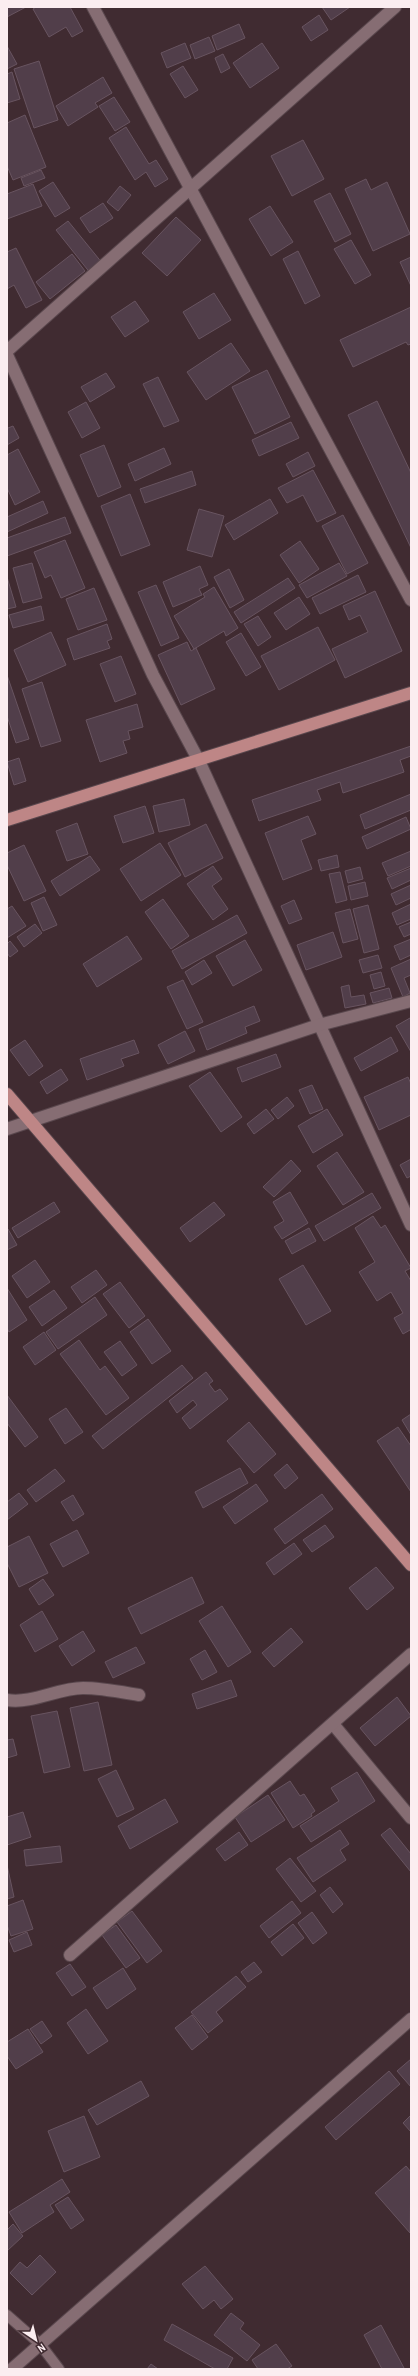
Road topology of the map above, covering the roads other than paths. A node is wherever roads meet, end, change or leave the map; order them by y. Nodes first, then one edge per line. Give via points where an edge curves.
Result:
1 (93, 7) edge
2 (395, 7) edge
3 (190, 188) junction
4 (7, 351) edge
5 (7, 354) edge
6 (411, 600) edge
7 (411, 693) edge
8 (199, 761) junction
9 (7, 820) edge
10 (411, 1001) edge
11 (319, 1025) junction
12 (7, 1094) edge
13 (29, 1122) junction
14 (7, 1129) edge
15 (411, 1225) edge
16 (411, 1565) edge
17 (411, 1654) edge
18 (139, 1695) dead end
19 (7, 1700) edge
20 (333, 1724) junction
21 (411, 1818) edge
22 (70, 1955) dead end
23 (411, 2019) edge
24 (7, 2315) edge
25 (40, 2344) junction
26 (12, 2369) edge
27 (59, 2369) edge

1 - 3 street
2 - 3 street
3 - 4 street
3 - 6 street
5 - 8 street via 153,675
7 - 8 main road
8 - 9 main road
8 - 11 street
10 - 11 street
11 - 13 street
11 - 15 street
12 - 13 main road
13 - 14 street
13 - 16 main road
17 - 20 street
18 - 19 street via 83,1688 22,1700
20 - 21 street
20 - 22 street
23 - 25 street
24 - 25 lane
25 - 26 street
25 - 27 lane

